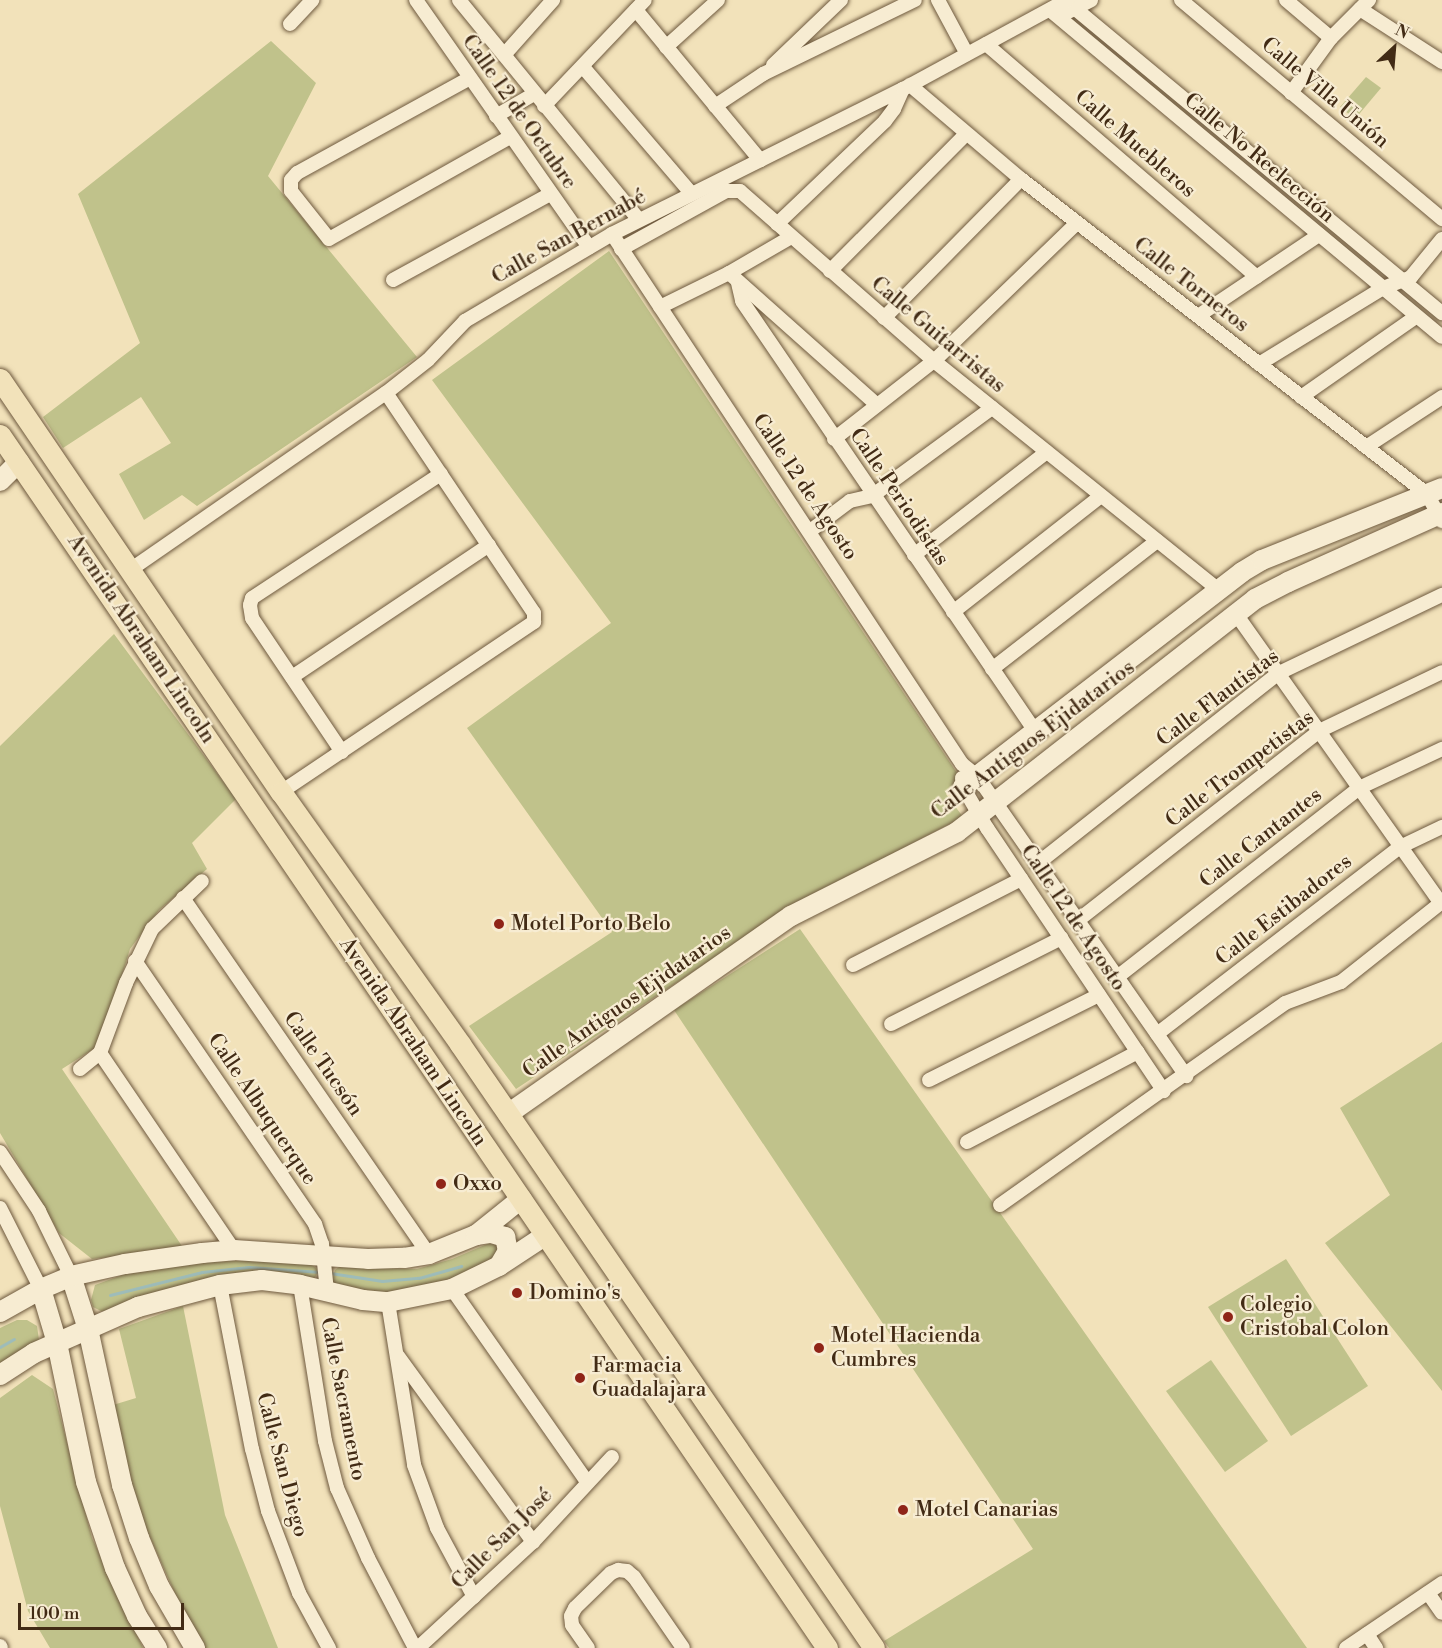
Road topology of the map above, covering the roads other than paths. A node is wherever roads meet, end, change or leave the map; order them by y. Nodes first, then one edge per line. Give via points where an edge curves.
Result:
1 (312, 0) edge
2 (416, 0) edge
3 (459, 0) edge
4 (553, 0) edge
5 (718, 0) edge
6 (841, 0) edge
7 (915, 0) edge
8 (938, 0) edge
9 (1091, 0) edge
10 (1180, 0) edge
11 (1286, 0) edge
12 (1069, 3) edge
13 (640, 5) edge
14 (1364, 5) edge
15 (1054, 13) junction
16 (290, 24) dead end
17 (1331, 38) junction
18 (986, 44) junction
19 (666, 47) junction
20 (967, 54) junction
21 (504, 55) junction
22 (1442, 62) edge
23 (583, 67) junction
24 (763, 74) junction
25 (470, 78) junction
26 (906, 87) junction
27 (1291, 93) junction
28 (534, 94) junction
29 (544, 106) junction
30 (715, 106) junction
31 (496, 116) junction
32 (966, 135) junction
33 (510, 137) junction
34 (760, 160) junction
35 (1021, 179) junction
36 (692, 194) junction
37 (550, 195) junction
38 (1442, 219) edge
39 (639, 220) junction
40 (1077, 223) junction
41 (777, 224) junction
42 (612, 234) junction
43 (1319, 235) junction
44 (791, 237) junction
45 (1442, 239) edge
46 (589, 247) junction
47 (621, 249) junction
48 (830, 272) junction
49 (1257, 277) junction
50 (733, 278) junction
51 (393, 280) dead end
52 (1404, 281) junction
53 (1383, 288) junction
54 (660, 307) junction
55 (1442, 313) edge
56 (1198, 316) junction
57 (1417, 316) junction
58 (884, 318) junction
59 (1442, 337) edge
60 (934, 361) junction
61 (1259, 364) junction
62 (0, 379) edge
63 (386, 393) junction
64 (1301, 397) junction
65 (1442, 397) edge
66 (877, 405) junction
67 (992, 408) junction
68 (1, 439) edge
69 (834, 439) junction
70 (1366, 447) junction
71 (1047, 452) junction
72 (20, 462) junction
73 (62, 469) junction
74 (441, 474) junction
75 (0, 481) edge
76 (38, 488) junction
77 (1434, 491) edge
78 (872, 496) junction
79 (1101, 496) junction
80 (1441, 516) edge
81 (810, 531) junction
82 (1157, 541) junction
83 (489, 545) junction
84 (914, 555) junction
85 (130, 570) junction
86 (1218, 589) junction
87 (1442, 595) edge
88 (953, 612) junction
89 (1236, 614) junction
90 (992, 669) junction
91 (1442, 672) edge
92 (1279, 673) junction
93 (292, 677) junction
94 (1035, 731) junction
95 (1319, 731) junction
96 (1442, 749) edge
97 (342, 752) junction
98 (967, 776) junction
99 (1359, 788) junction
100 (281, 792) junction
101 (995, 803) junction
102 (980, 816) junction
103 (1442, 827) edge
104 (1400, 847) junction
105 (1037, 864) junction
106 (1021, 879) junction
107 (202, 881) dead end
108 (183, 898) junction
109 (1441, 902) edge
110 (1077, 921) junction
111 (1061, 938) junction
112 (135, 961) junction
113 (854, 965) dead end
114 (1116, 978) junction
115 (1100, 994) junction
116 (891, 1024) dead end
117 (1156, 1034) junction
118 (1138, 1052) junction
119 (100, 1053) junction
120 (80, 1070) dead end
121 (1185, 1076) junction
122 (929, 1080) dead end
123 (1164, 1091) junction
124 (508, 1114) junction
125 (967, 1142) dead end
126 (0, 1152) edge
127 (521, 1199) junction
128 (1000, 1205) dead end
129 (0, 1208) edge
130 (476, 1235) junction
131 (546, 1235) junction
132 (234, 1250) junction
133 (429, 1254) junction
134 (324, 1255) junction
135 (499, 1266) junction
136 (71, 1276) junction
137 (220, 1285) junction
138 (300, 1285) junction
139 (41, 1289) junction
140 (452, 1289) junction
141 (327, 1291) junction
142 (388, 1302) junction
143 (0, 1312) edge
144 (88, 1329) junction
145 (57, 1343) junction
146 (396, 1354) junction
147 (0, 1376) edge
148 (612, 1457) dead end
149 (588, 1482) junction
150 (533, 1542) junction
151 (1442, 1583) edge
152 (1428, 1593) junction
153 (474, 1598) junction
154 (1442, 1613) edge
155 (1366, 1634) junction
156 (157, 1648) edge
157 (195, 1648) edge
158 (329, 1648) edge
159 (416, 1648) edge
160 (588, 1648) edge
161 (683, 1648) edge
162 (827, 1648) edge
163 (874, 1648) edge
164 (1346, 1648) edge
165 (1376, 1648) edge

1 - 16 street
2 - 25 street, Calle 12 de Octubre
3 - 21 street
4 - 21 street
5 - 19 street
6 - 24 street
7 - 24 street
8 - 20 street
9 - 12 street, Calle San Bernabé
10 - 27 street, Calle Villa Unión
11 - 17 street
12 - 15 street, Calle San Bernabé
12 - 52 street, Calle No Reelección
13 - 19 street
13 - 23 street
14 - 17 street
14 - 22 street
15 - 18 street, Calle San Bernabé
15 - 43 street, Calle No Reelección
17 - 27 street
18 - 20 street, Calle San Bernabé
18 - 49 street, Calle Muebleros
19 - 30 street
20 - 26 street, Calle San Bernabé
21 - 28 street
23 - 29 street
23 - 36 street
24 - 30 street
25 - 31 street, Calle 12 de Octubre
25 - 33 street via 294,176 291,191 330,239
26 - 32 street, Calle Torneros
26 - 34 street, Calle San Bernabé
26 - 41 street via 885,121
27 - 38 street, Calle Villa Unión
28 - 29 street
28 - 31 street
29 - 39 street
30 - 34 street
31 - 33 street, Calle 12 de Octubre
32 - 35 street, Calle Torneros
32 - 48 street
33 - 37 street, Calle 12 de Octubre
34 - 36 street, Calle San Bernabé
35 - 40 street, Calle Torneros
35 - 58 street
36 - 39 street, Calle San Bernabé
37 - 46 street, Calle 12 de Octubre
37 - 51 street
39 - 42 street, Calle San Bernabé
40 - 56 street, Calle Torneros
40 - 60 street
41 - 44 street, Calle Guitarristas
41 - 47 street, Calle Guitarristas via 746,195 733,190
42 - 46 street, Calle San Bernabé
42 - 47 street, Calle 12 de Agosto
43 - 49 street
43 - 53 street, Calle No Reelección
44 - 48 street, Calle Guitarristas
44 - 50 street
45 - 52 street via 1418,270
46 - 63 street, Calle San Bernabé via 465,321 428,360
47 - 54 street, Calle 12 de Agosto
48 - 58 street, Calle Guitarristas
49 - 56 street
50 - 54 street
50 - 66 street
50 - 69 street, Calle Periodistas via 742,301
52 - 53 street
52 - 55 street, Calle No Reelección
53 - 57 street, Calle No Reelección
53 - 61 street
54 - 81 street, Calle 12 de Agosto
56 - 61 street, Calle Torneros
57 - 59 street, Calle No Reelección
57 - 64 street
58 - 60 street, Calle Guitarristas
60 - 66 street
60 - 67 street, Calle Guitarristas
61 - 64 street, Calle Torneros
62 - 73 main road
63 - 74 street
63 - 85 street, Calle San Bernabé
64 - 70 street, Calle Torneros
65 - 70 street
66 - 69 street
67 - 71 street, Calle Guitarristas
67 - 78 street
68 - 72 main road, Avenida Abraham Lincoln
69 - 78 street, Calle Periodistas
70 - 77 street, Calle Torneros
71 - 79 street, Calle Guitarristas
71 - 84 street
72 - 75 street
72 - 76 main road, Avenida Abraham Lincoln
73 - 76 main road
73 - 85 main road
74 - 83 street
74 - 93 street via 252,598 252,618
76 - 127 main road, Avenida Abraham Lincoln
77 - 80 street, Calle Torneros
77 - 86 street, Calle Antiguos Ejidatarios via 1262,560
78 - 81 street via 850,501
78 - 84 street, Calle Periodistas
79 - 82 street, Calle Guitarristas
79 - 88 street
80 - 89 street, Calle Antiguos Ejidatarios via 1271,590
81 - 98 street, Calle 12 de Agosto
82 - 86 street, Calle Guitarristas
82 - 90 street
83 - 93 street
83 - 97 street via 534,613 534,622
84 - 88 street, Calle Periodistas
85 - 100 main road
86 - 94 street, Calle Antiguos Ejidatarios
87 - 92 street, Calle Flautistas
88 - 90 street, Calle Periodistas
89 - 92 street
89 - 101 street, Calle Antiguos Ejidatarios
90 - 94 street, Calle Periodistas
91 - 95 street, Calle Trompetistas
92 - 95 street
92 - 105 street, Calle Flautistas
93 - 97 street
94 - 98 street, Calle Antiguos Ejidatarios
95 - 99 street
95 - 110 street, Calle Trompetistas
96 - 99 street, Calle Cantantes
97 - 100 street
98 - 101 street, Calle 12 de Agosto
98 - 102 street, Calle 12 de Agosto
99 - 104 street
99 - 114 street, Calle Cantantes
100 - 124 main road
101 - 102 street, Calle Antiguos Ejidatarios
101 - 105 street, Calle 12 de Agosto
102 - 106 street, Calle 12 de Agosto
102 - 124 street, Calle Antiguos Ejidatarios via 957,832 791,916
103 - 104 street, Calle Estibadores
104 - 109 street
104 - 117 street, Calle Estibadores
105 - 110 street, Calle 12 de Agosto
106 - 111 street, Calle 12 de Agosto
106 - 113 street
107 - 108 street
108 - 112 street via 152,929
108 - 133 street, Calle Tucsón
109 - 121 street via 1341,982 1292,999
110 - 114 street, Calle 12 de Agosto
111 - 115 street, Calle 12 de Agosto
111 - 116 street
112 - 119 street
112 - 134 street, Calle Albuquerque via 315,1224
114 - 117 street, Calle 12 de Agosto
115 - 118 street, Calle 12 de Agosto
115 - 122 street
117 - 121 street, Calle 12 de Agosto
118 - 123 street, Calle 12 de Agosto
118 - 125 street
119 - 120 street
119 - 132 street
121 - 123 street
123 - 128 street
124 - 163 main road
126 - 136 street via 39,1211
127 - 130 street
127 - 131 main road, Avenida Abraham Lincoln
129 - 139 street
130 - 133 street
130 - 135 street via 491,1233 505,1238 508,1251
131 - 135 street
131 - 162 main road, Avenida Abraham Lincoln
132 - 134 street
132 - 136 street via 125,1264
133 - 134 street via 368,1259
134 - 141 street, Calle Albuquerque
135 - 140 street
136 - 139 street
136 - 144 street
137 - 138 street via 262,1280
137 - 144 street via 138,1307
137 - 158 street, Calle San Diego via 268,1511 299,1593
138 - 141 street
138 - 159 street, Calle Sacramento via 326,1441 338,1488 368,1558
139 - 143 street
139 - 145 street
140 - 142 street
140 - 149 street
141 - 142 street
142 - 146 street
144 - 145 street
144 - 157 street via 122,1485 139,1538 159,1586
145 - 147 street
145 - 156 street via 86,1482 115,1568
146 - 150 street
146 - 153 street via 407,1429 424,1496
148 - 149 street, Calle San José
149 - 150 street, Calle San José
150 - 153 street, Calle San José
151 - 152 street
152 - 154 street
152 - 155 street
153 - 159 street, Calle San José
155 - 164 street
155 - 165 street
160 - 161 street via 572,1625 571,1616 582,1601 618,1570 634,1577

